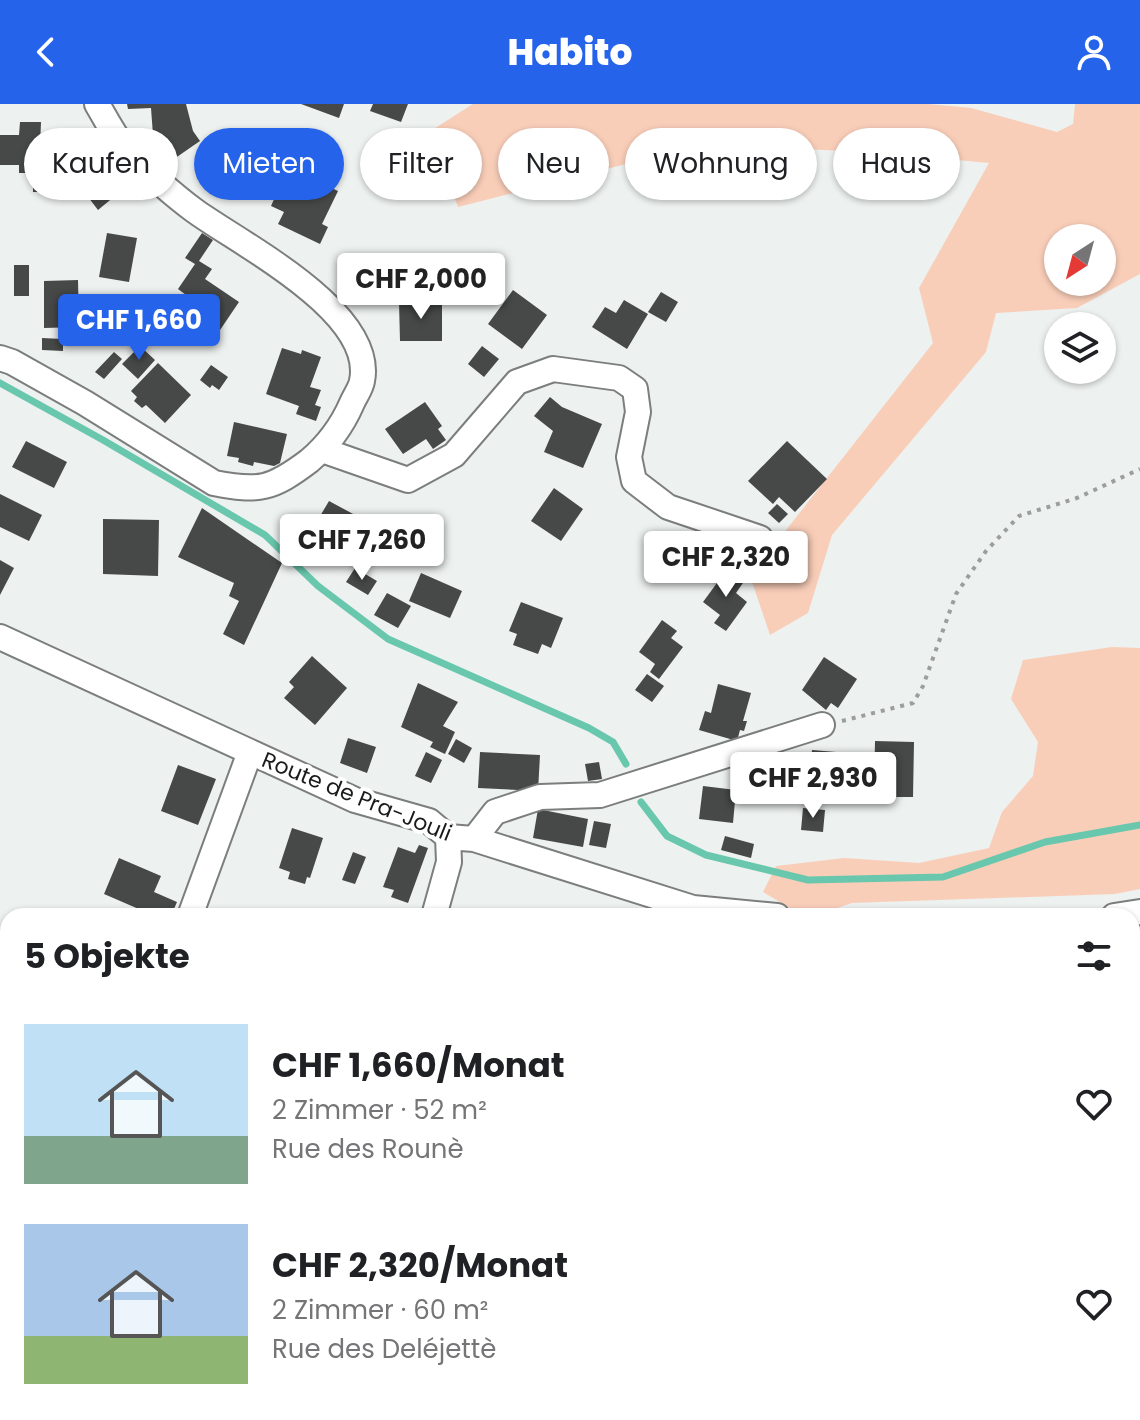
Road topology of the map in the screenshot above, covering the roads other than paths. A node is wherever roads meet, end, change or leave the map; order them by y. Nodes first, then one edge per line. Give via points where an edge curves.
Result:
1 (97, 104) edge
2 (0, 358) edge
3 (322, 450) junction
4 (760, 538) dead end
5 (0, 637) edge
6 (822, 725) road end
7 (250, 752) junction
8 (448, 837) junction
9 (474, 839) junction
10 (193, 908) edge
11 (436, 908) edge
12 (693, 908) edge

1 - 3 street via 126,150 182,200 332,308 353,333 363,380 345,420
2 - 3 street via 85,403 214,483 251,488 281,482
3 - 4 street via 408,480 454,455 517,382 553,369 619,378 635,389 638,412 629,457 634,481 668,507
5 - 7 street, Route de Pra-Jouli
6 - 9 street via 600,795 540,797 495,812
7 - 8 street, Route de Pra-Jouli via 355,800 429,821
7 - 10 street
8 - 9 street, Route de Pra-Jouli
8 - 11 street via 449,862
9 - 12 street, Route de Pra-Jouli

